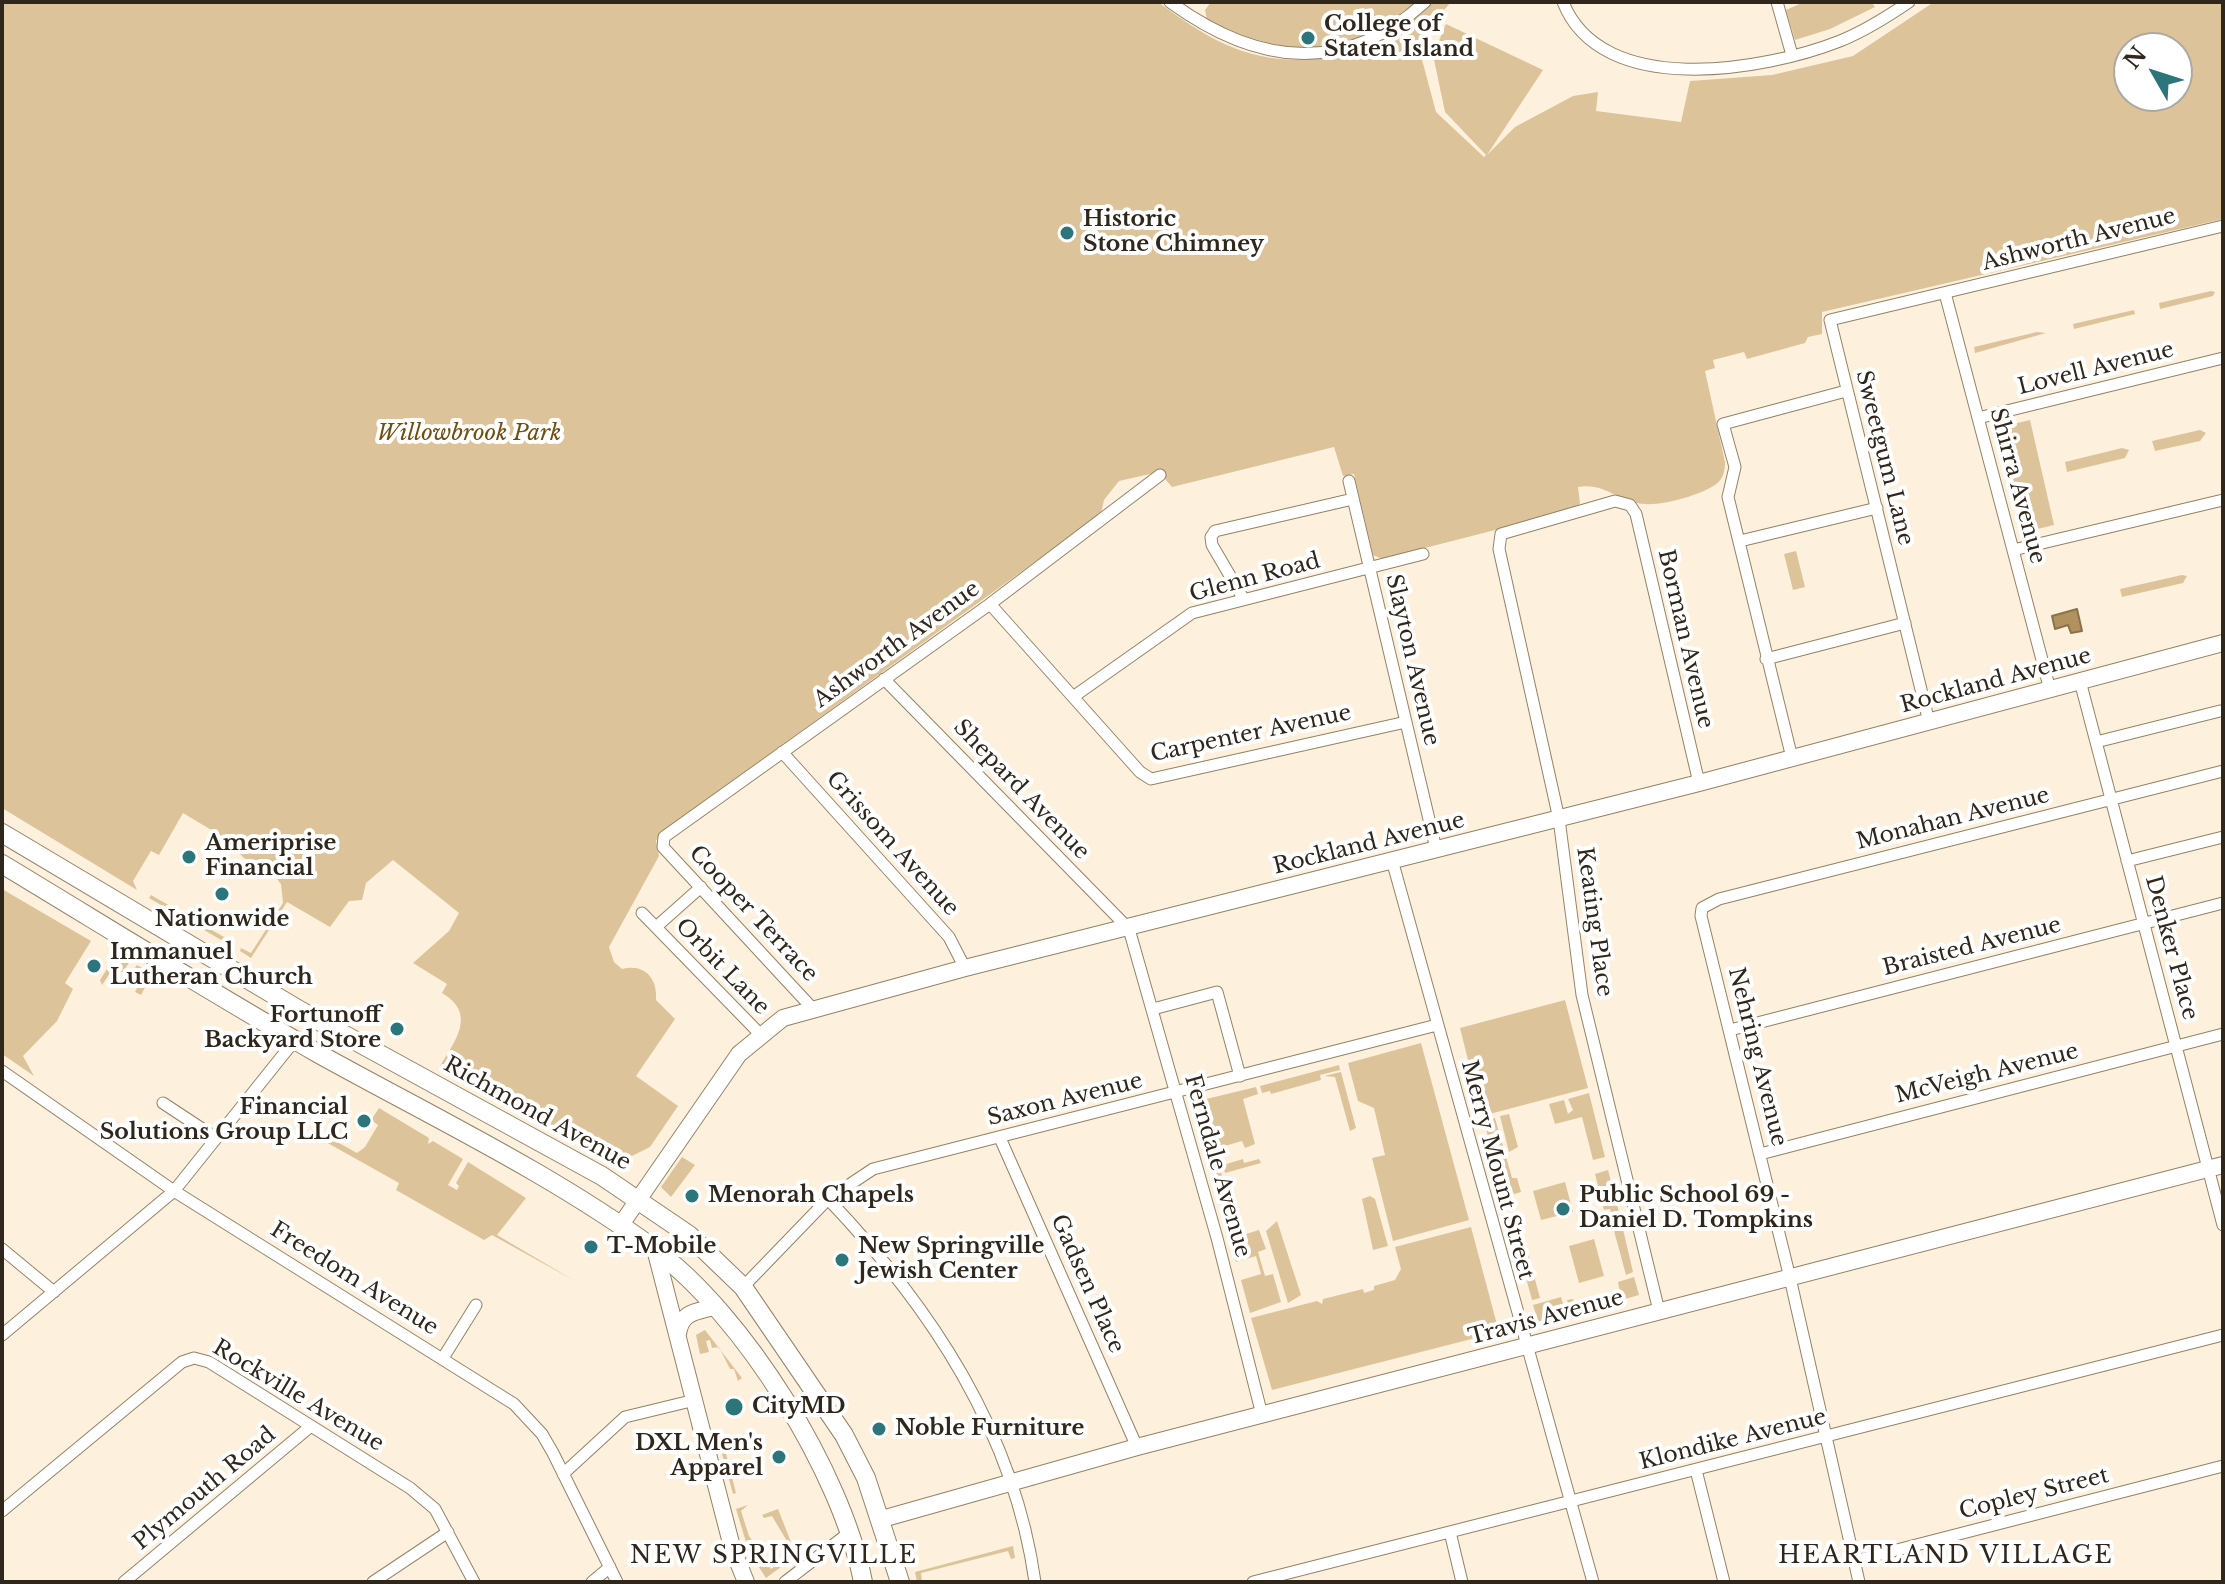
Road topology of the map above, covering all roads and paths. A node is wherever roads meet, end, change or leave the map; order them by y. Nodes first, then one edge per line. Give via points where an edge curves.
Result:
1 (1170, 2) edge
2 (1425, 2) edge
3 (1563, 2) edge
4 (1777, 2) edge
5 (1909, 2) edge
6 (1792, 55) junction
7 (2223, 226) edge
8 (1945, 293) junction
9 (2223, 358) edge
10 (1846, 391) junction
11 (1978, 418) junction
12 (1160, 475) dead end
13 (1349, 481) dead end
14 (1353, 499) junction
15 (2223, 500) edge
16 (1630, 505) joint
17 (1877, 508) junction
18 (1740, 541) junction
19 (2013, 550) junction
20 (1423, 554) dead end
21 (1370, 569) junction
22 (1243, 598) junction
23 (990, 604) junction
24 (1905, 623) junction
25 (2223, 643) edge
26 (1766, 659) junction
27 (884, 679) junction
28 (2080, 681) junction
29 (2050, 690) junction
30 (1073, 697) junction
31 (2220, 711) dead end
32 (1406, 722) junction
33 (1929, 722) junction
34 (2096, 742) junction
35 (782, 752) junction
36 (1792, 758) junction
37 (2223, 771) edge
38 (1699, 783) junction
39 (2111, 800) junction
40 (1559, 819) junction
41 (2, 833) edge
42 (2223, 837) edge
43 (663, 847) joint
44 (1436, 849) junction
45 (1392, 860) junction
46 (2127, 861) junction
47 (2, 864) edge
48 (701, 887) junction
49 (2223, 903) edge
50 (642, 913) dead end
51 (1701, 916) joint
52 (2144, 923) junction
53 (656, 927) junction
54 (1129, 929) junction
55 (965, 968) junction
56 (813, 1009) junction
57 (1153, 1009) junction
58 (1437, 1025) junction
59 (1730, 1030) junction
60 (760, 1034) junction
61 (2223, 1034) edge
62 (295, 1040) junction
63 (2176, 1046) junction
64 (2, 1071) edge
65 (1240, 1076) junction
66 (1175, 1093) junction
67 (163, 1103) dead end
68 (216, 1138) junction
69 (1000, 1138) junction
70 (1760, 1154) junction
71 (2216, 1167) edge
72 (174, 1191) junction
73 (638, 1198) junction
74 (828, 1199) junction
75 (2223, 1225) edge
76 (620, 1226) junction
77 (2, 1249) edge
78 (655, 1249) junction
79 (1790, 1278) junction
80 (743, 1287) junction
81 (54, 1292) junction
82 (476, 1305) dead end
83 (714, 1307) junction
84 (1659, 1311) junction
85 (2, 1335) edge
86 (2223, 1335) edge
87 (677, 1336) junction
88 (1525, 1346) junction
89 (443, 1358) junction
90 (695, 1400) junction
91 (1262, 1415) junction
92 (311, 1426) junction
93 (1825, 1437) junction
94 (1137, 1447) junction
95 (2223, 1466) edge
96 (1696, 1470) junction
97 (563, 1474) junction
98 (1011, 1481) junction
99 (1573, 1501) junction
100 (2, 1511) edge
101 (882, 1519) junction
102 (448, 1532) junction
103 (850, 1532) junction
104 (1450, 1532) junction
105 (1854, 1561) junction
106 (610, 1567) junction
107 (124, 1582) edge
108 (373, 1582) edge
109 (474, 1582) edge
110 (592, 1582) edge
111 (617, 1582) edge
112 (746, 1582) edge
113 (785, 1582) edge
114 (863, 1582) edge
115 (900, 1582) edge
116 (1035, 1582) edge
117 (1253, 1582) edge
118 (1462, 1582) edge
119 (1593, 1582) edge
120 (1724, 1582) edge
121 (1859, 1582) edge

1 - 2 street via 1230,40 1298,55 1376,37
3 - 6 street via 1576,27 1599,47 1656,65 1713,69
4 - 6 street
5 - 6 street via 1864,30
7 - 8 street, Ashworth Avenue
8 - 10 street, Sweetgum Lane via 1830,320
8 - 11 street, Shirra Avenue
9 - 11 street, Lovell Avenue
10 - 17 street, Sweetgum Lane
10 - 18 street via 1723,424 1735,467 1728,497
11 - 19 street, Shirra Avenue
12 - 23 street, Ashworth Avenue
13 - 14 street, Slayton Avenue
14 - 21 street, Slayton Avenue
14 - 22 street via 1215,531 1212,545
15 - 19 street
16 - 38 street, Borman Avenue
16 - 40 street, Keating Place via 1615,501 1500,536
17 - 18 street
17 - 24 street, Sweetgum Lane
18 - 26 street
19 - 29 street, Shirra Avenue
20 - 21 street, Glenn Road
21 - 22 street, Glenn Road
21 - 32 street, Slayton Avenue
22 - 30 street, Glenn Road via 1192,613
23 - 27 street, Ashworth Avenue
23 - 30 street, Carpenter Avenue
24 - 26 street
24 - 33 street, Sweetgum Lane
25 - 28 street, Rockland Avenue
26 - 36 street
27 - 35 street, Ashworth Avenue
27 - 54 street, Shepard Avenue
28 - 29 street, Rockland Avenue
28 - 34 street, Denker Place
29 - 33 street, Rockland Avenue
30 - 32 street, Carpenter Avenue via 1140,772 1155,779
31 - 34 street
32 - 44 street, Slayton Avenue
33 - 36 street, Rockland Avenue
34 - 39 street, Denker Place
35 - 43 street, Ashworth Avenue via 664,837
35 - 55 street, Grissom Avenue via 949,937
36 - 38 street, Rockland Avenue
37 - 39 street, Monahan Avenue
38 - 40 street, Rockland Avenue
39 - 46 street, Denker Place
39 - 51 street, Monahan Avenue via 1719,899 1707,903
40 - 44 street, Rockland Avenue
40 - 84 street, Keating Place via 1582,995
41 - 73 main road, Richmond Avenue via 301,1011
42 - 46 street
43 - 48 street, Cooper Terrace
44 - 45 street, Rockland Avenue
45 - 54 street, Rockland Avenue
45 - 58 street, Merry Mount Street
46 - 52 street, Denker Place
47 - 62 main road
48 - 53 street, Orbit Lane
48 - 56 street, Cooper Terrace
49 - 52 street, Braisted Avenue
50 - 53 street, Orbit Lane
51 - 59 street, Nehring Avenue
52 - 59 street, Braisted Avenue
52 - 63 street, Denker Place
53 - 60 street, Orbit Lane
54 - 55 street, Rockland Avenue
54 - 57 street, Ferndale Avenue
55 - 56 street, Rockland Avenue
56 - 60 street, Rockland Avenue via 783,1018
57 - 65 street via 1217,992
57 - 66 street, Ferndale Avenue
58 - 65 street, Saxon Avenue
58 - 88 street, Merry Mount Street
59 - 70 street, Nehring Avenue
60 - 73 street, Rockland Avenue via 739,1054
61 - 63 street, McVeigh Avenue
62 - 68 street
62 - 76 main road
63 - 70 street, McVeigh Avenue
63 - 71 street, Denker Place
64 - 72 street, Freedom Avenue
65 - 66 street, Saxon Avenue
66 - 69 street, Saxon Avenue
66 - 91 street, Ferndale Avenue
67 - 68 street
68 - 72 street
69 - 74 street, Saxon Avenue via 873,1169
69 - 94 street, Gadsen Place
70 - 79 street, Nehring Avenue
71 - 75 street, Denker Place
71 - 79 street, Travis Avenue
72 - 81 street
72 - 89 street, Freedom Avenue
73 - 76 street, Rockland Avenue
73 - 80 main road, Richmond Avenue via 689,1235
74 - 80 street, Saxon Avenue
74 - 98 street via 928,1317 970,1388
76 - 78 main road
77 - 81 street
78 - 83 main road
78 - 87 street
79 - 84 street, Travis Avenue
79 - 93 street, Nehring Avenue
80 - 101 main road, Richmond Avenue via 844,1435
81 - 85 street
82 - 89 street
83 - 87 street via 686,1315
83 - 103 main road via 817,1453
84 - 88 street, Travis Avenue
86 - 93 street, Klondike Avenue
87 - 90 street
88 - 91 street, Travis Avenue
88 - 99 street, Merry Mount Street
89 - 97 street, Freedom Avenue via 529,1418
90 - 97 street via 625,1417
90 - 112 street via 732,1547
91 - 94 street, Travis Avenue
92 - 100 street, Rockville Avenue via 209,1362 194,1358 182,1362
92 - 102 street, Rockville Avenue via 410,1488 435,1509
92 - 107 street, Plymouth Road
93 - 96 street, Klondike Avenue
93 - 105 street, Nehring Avenue
94 - 98 street, Travis Avenue
95 - 105 street, Copley Street
96 - 99 street, Klondike Avenue
96 - 120 street
97 - 106 street, Freedom Avenue
98 - 101 street, Travis Avenue
98 - 116 street
99 - 104 street, Klondike Avenue
99 - 119 street, Merry Mount Street
101 - 115 main road, Richmond Avenue
102 - 108 street
102 - 109 street, Rockville Avenue
103 - 113 street
103 - 114 main road
104 - 117 street, Klondike Avenue
104 - 118 street
105 - 121 street, Nehring Avenue
106 - 110 street
106 - 111 street, Freedom Avenue

